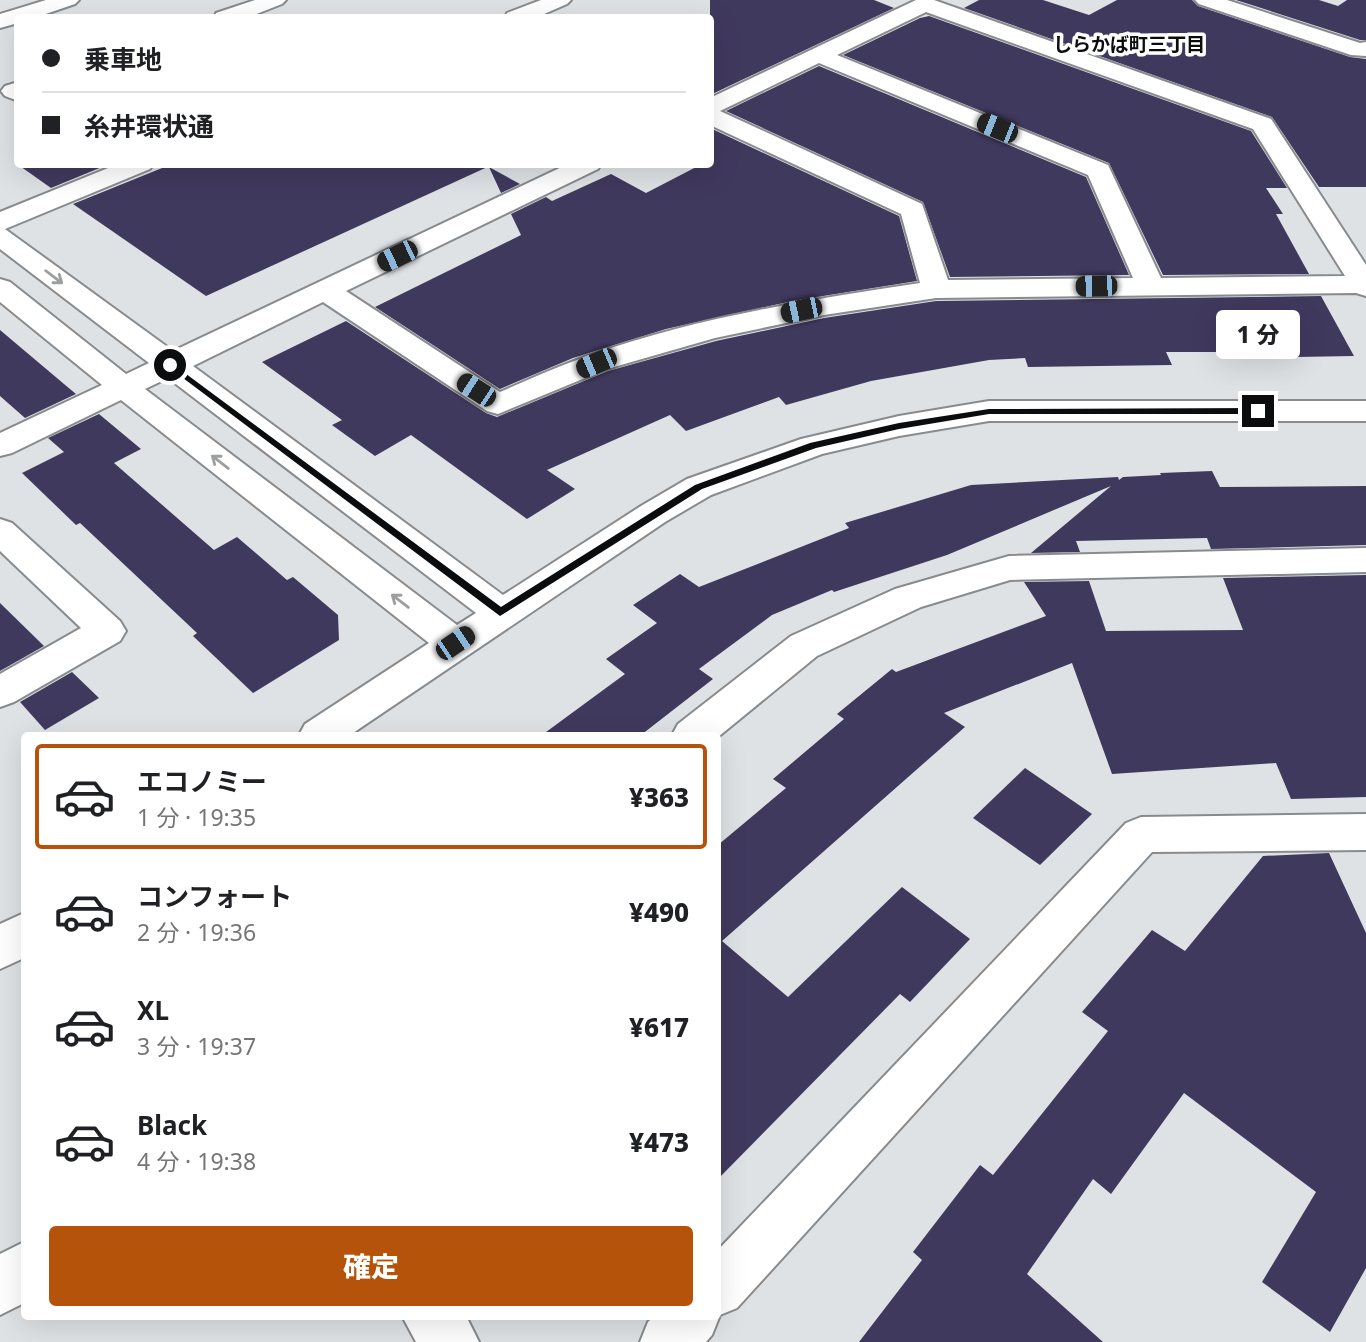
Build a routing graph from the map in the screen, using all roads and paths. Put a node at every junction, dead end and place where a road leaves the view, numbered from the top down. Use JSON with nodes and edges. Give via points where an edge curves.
{"nodes":[{"id":1,"x":68,"y":0,"type":"edge"},
{"id":2,"x":275,"y":0,"type":"edge"},
{"id":3,"x":559,"y":0,"type":"edge"},
{"id":4,"x":1207,"y":0,"type":"edge"},
{"id":5,"x":25,"y":14,"type":"edge"},
{"id":6,"x":235,"y":14,"type":"edge"},
{"id":7,"x":525,"y":14,"type":"edge"},
{"id":8,"x":1366,"y":49,"type":"edge"},
{"id":9,"x":818,"y":55,"type":"junction"},
{"id":10,"x":714,"y":105,"type":"edge"},
{"id":11,"x":714,"y":118,"type":"edge"},
{"id":12,"x":129,"y":168,"type":"edge"},
{"id":13,"x":581,"y":168,"type":"edge"},
{"id":14,"x":0,"y":222,"type":"edge"},
{"id":15,"x":0,"y":236,"type":"edge"},
{"id":16,"x":1150,"y":285,"type":"junction"},
{"id":17,"x":1365,"y":285,"type":"edge"},
{"id":18,"x":0,"y":288,"type":"edge"},
{"id":19,"x":936,"y":289,"type":"junction"},
{"id":20,"x":324,"y":290,"type":"junction"},
{"id":21,"x":170,"y":365,"type":"junction"},
{"id":22,"x":123,"y":387,"type":"junction"},
{"id":23,"x":1366,"y":411,"type":"edge"},
{"id":24,"x":0,"y":446,"type":"edge"},
{"id":25,"x":0,"y":531,"type":"edge"},
{"id":26,"x":1366,"y":560,"type":"edge"},
{"id":27,"x":500,"y":612,"type":"junction"},
{"id":28,"x":455,"y":643,"type":"junction"},
{"id":29,"x":0,"y":692,"type":"edge"},
{"id":30,"x":322,"y":732,"type":"edge"},
{"id":31,"x":696,"y":732,"type":"edge"},
{"id":32,"x":1366,"y":832,"type":"edge"},
{"id":33,"x":21,"y":935,"type":"edge"},
{"id":34,"x":0,"y":949,"type":"edge"},
{"id":35,"x":21,"y":1271,"type":"edge"},
{"id":36,"x":721,"y":1286,"type":"edge"},
{"id":37,"x":0,"y":1288,"type":"edge"},
{"id":38,"x":433,"y":1320,"type":"edge"},
{"id":39,"x":689,"y":1320,"type":"edge"},
{"id":40,"x":451,"y":1342,"type":"edge"},
{"id":41,"x":668,"y":1342,"type":"edge"}],
"edges":[{"from":1,"to":5,"type":"street"},
{"from":2,"to":6,"type":"street"},
{"from":3,"to":7,"type":"street"},
{"from":4,"to":8,"type":"street"},
{"from":9,"to":10,"type":"street"},
{"from":9,"to":16,"type":"street","via":[[1099,170]]},
{"from":9,"to":17,"type":"street","via":[[925,4],[1262,124]]},
{"from":11,"to":19,"type":"street","via":[[913,210]]},
{"from":12,"to":14,"type":"street"},
{"from":13,"to":20,"type":"street"},
{"from":15,"to":21,"type":"street","one_way":true},
{"from":16,"to":17,"type":"street"},
{"from":16,"to":19,"type":"street"},
{"from":18,"to":22,"type":"street"},
{"from":19,"to":20,"type":"street","via":[[709,330],[596,363],[498,404]]},
{"from":20,"to":21,"type":"street"},
{"from":21,"to":22,"type":"street"},
{"from":21,"to":27,"type":"street"},
{"from":22,"to":24,"type":"street"},
{"from":28,"to":22,"type":"street","one_way":true},
{"from":23,"to":27,"type":"street","via":[[989,411],[899,426],[813,446],[699,487]]},
{"from":25,"to":29,"type":"street","via":[[107,631]]},
{"from":26,"to":31,"type":"street","via":[[1009,568],[908,598],[804,646]]},
{"from":27,"to":28,"type":"street"},
{"from":28,"to":30,"type":"street"},
{"from":32,"to":36,"type":"street","via":[[1141,835]]},
{"from":33,"to":34,"type":"street"},
{"from":35,"to":37,"type":"street"},
{"from":38,"to":40,"type":"street"},
{"from":39,"to":41,"type":"street"}]}
